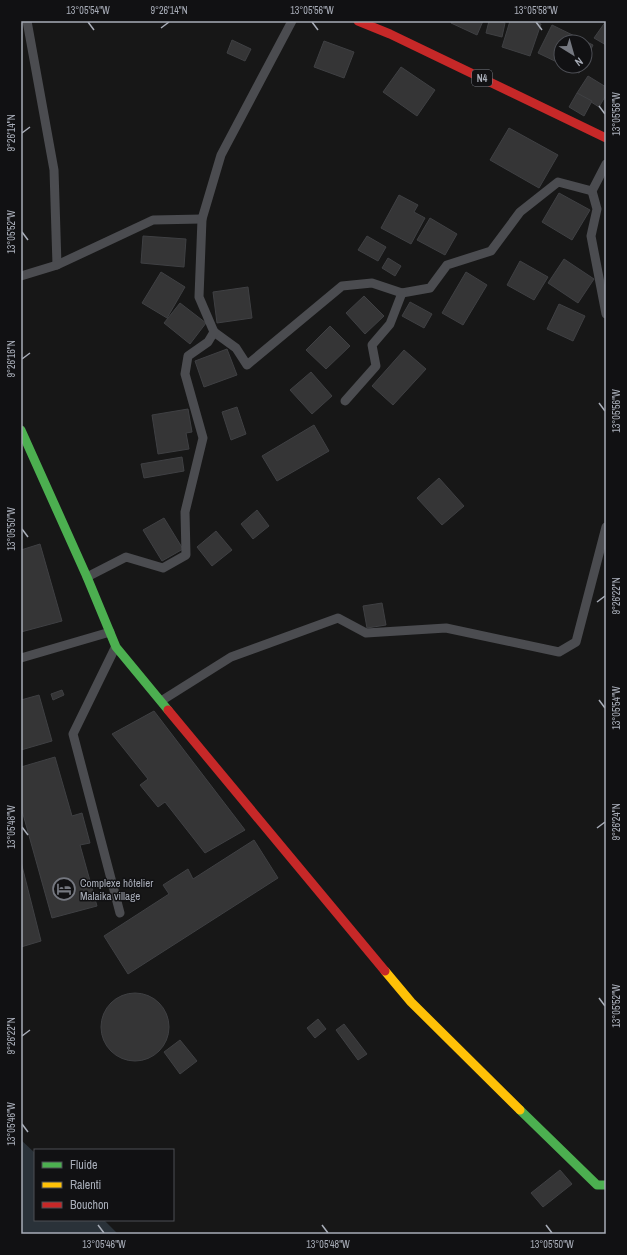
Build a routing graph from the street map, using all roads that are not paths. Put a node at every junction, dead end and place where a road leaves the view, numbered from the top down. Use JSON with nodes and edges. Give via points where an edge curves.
{"nodes":[{"id":1,"x":27,"y":21,"type":"edge"},
{"id":2,"x":292,"y":21,"type":"edge"},
{"id":3,"x":358,"y":21,"type":"edge"},
{"id":4,"x":606,"y":138,"type":"edge"},
{"id":5,"x":606,"y":164,"type":"edge"},
{"id":6,"x":592,"y":190,"type":"junction"},
{"id":7,"x":202,"y":219,"type":"junction"},
{"id":8,"x":57,"y":265,"type":"junction"},
{"id":9,"x":21,"y":276,"type":"edge"},
{"id":10,"x":402,"y":293,"type":"junction"},
{"id":11,"x":606,"y":314,"type":"edge"},
{"id":12,"x":214,"y":332,"type":"junction"},
{"id":13,"x":345,"y":401,"type":"dead end"},
{"id":14,"x":21,"y":430,"type":"edge"},
{"id":15,"x":606,"y":527,"type":"edge"},
{"id":16,"x":87,"y":577,"type":"junction"},
{"id":17,"x":110,"y":632,"type":"junction"},
{"id":18,"x":116,"y":647,"type":"junction"},
{"id":19,"x":21,"y":658,"type":"edge"},
{"id":20,"x":161,"y":701,"type":"junction"},
{"id":21,"x":120,"y":913,"type":"dead end"},
{"id":22,"x":606,"y":1184,"type":"edge"}],
"edges":[{"from":1,"to":8,"type":"lane","via":[[54,170]]},
{"from":2,"to":7,"type":"lane","via":[[222,155]]},
{"from":3,"to":4,"type":"main road","number":"N4"},
{"from":5,"to":6,"type":"lane"},
{"from":6,"to":10,"type":"lane","via":[[558,182],[520,212],[490,251],[447,265],[430,288]]},
{"from":6,"to":11,"type":"lane","via":[[596,209],[592,236]]},
{"from":7,"to":8,"type":"lane","via":[[153,220]]},
{"from":7,"to":12,"type":"lane","via":[[199,297]]},
{"from":8,"to":9,"type":"lane"},
{"from":10,"to":12,"type":"lane","via":[[372,283],[342,286],[247,365],[236,348]]},
{"from":10,"to":13,"type":"lane","via":[[390,324],[372,345],[376,366]]},
{"from":12,"to":16,"type":"lane","via":[[208,342],[188,356],[185,374],[203,438],[185,512],[186,555],[163,568],[126,557]]},
{"from":14,"to":16,"type":"main road"},
{"from":15,"to":20,"type":"lane","via":[[576,642],[559,652],[446,628],[366,633],[338,618],[232,657]]},
{"from":16,"to":17,"type":"main road"},
{"from":17,"to":18,"type":"main road"},
{"from":17,"to":19,"type":"lane"},
{"from":18,"to":20,"type":"main road"},
{"from":18,"to":21,"type":"lane","via":[[73,734]]},
{"from":20,"to":22,"type":"main road","via":[[411,1002],[597,1185]]}]}
